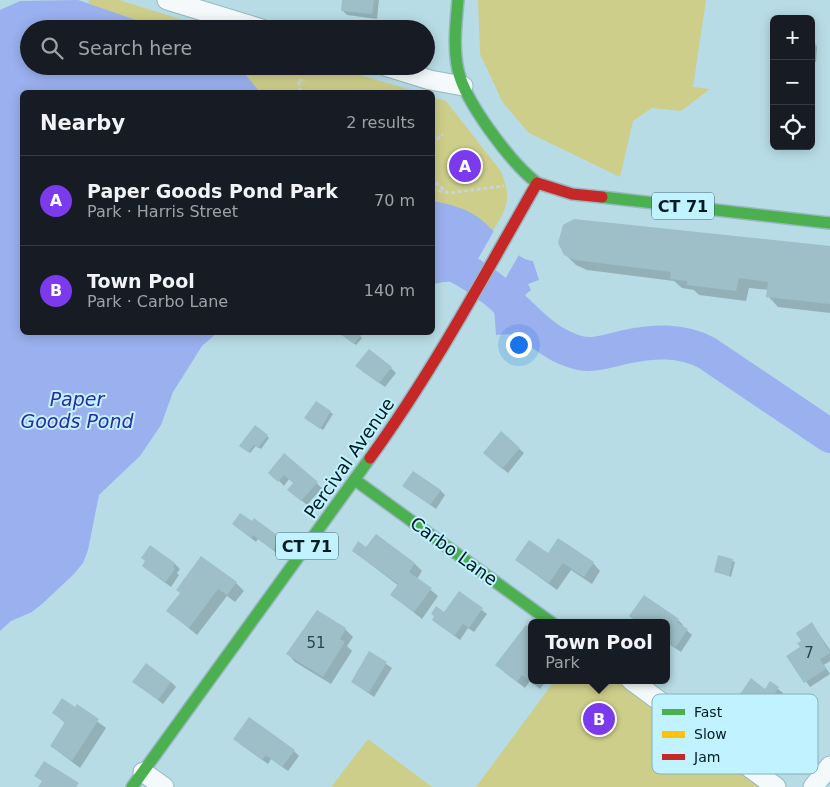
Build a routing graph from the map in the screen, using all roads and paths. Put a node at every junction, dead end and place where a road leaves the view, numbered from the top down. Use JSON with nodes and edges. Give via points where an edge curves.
{"nodes":[{"id":1,"x":167,"y":0,"type":"edge"},
{"id":2,"x":458,"y":0,"type":"edge"},
{"id":3,"x":233,"y":20,"type":"edge"},
{"id":4,"x":414,"y":75,"type":"edge"},
{"id":5,"x":306,"y":81,"type":"dead end"},
{"id":6,"x":463,"y":86,"type":"junction"},
{"id":7,"x":300,"y":90,"type":"edge"},
{"id":8,"x":443,"y":134,"type":"dead end"},
{"id":9,"x":435,"y":136,"type":"edge"},
{"id":10,"x":438,"y":139,"type":"junction"},
{"id":11,"x":435,"y":142,"type":"edge"},
{"id":12,"x":435,"y":181,"type":"edge"},
{"id":13,"x":537,"y":183,"type":"junction"},
{"id":14,"x":504,"y":186,"type":"dead end"},
{"id":15,"x":435,"y":190,"type":"edge"},
{"id":16,"x":448,"y":193,"type":"junction"},
{"id":17,"x":830,"y":223,"type":"edge"},
{"id":18,"x":355,"y":480,"type":"junction"},
{"id":19,"x":546,"y":619,"type":"edge"},
{"id":20,"x":636,"y":684,"type":"edge"},
{"id":21,"x":652,"y":695,"type":"edge"},
{"id":22,"x":830,"y":766,"type":"edge"},
{"id":23,"x":758,"y":774,"type":"edge"},
{"id":24,"x":138,"y":779,"type":"edge"},
{"id":25,"x":164,"y":787,"type":"edge"},
{"id":26,"x":776,"y":787,"type":"edge"},
{"id":27,"x":813,"y":787,"type":"edge"}],
"edges":[{"from":1,"to":3,"type":"street"},
{"from":2,"to":6,"type":"main road","via":[[456,60]]},
{"from":4,"to":6,"type":"street"},
{"from":5,"to":7,"type":"path","via":[[298,80]]},
{"from":6,"to":13,"type":"main road","via":[[518,167]]},
{"from":8,"to":10,"type":"path"},
{"from":9,"to":10,"type":"path"},
{"from":10,"to":11,"type":"path"},
{"from":12,"to":16,"type":"path"},
{"from":13,"to":17,"type":"main road","number":"CT 71","via":[[572,194]]},
{"from":13,"to":18,"type":"main road","name":"Percival Avenue","number":"CT 71","via":[[412,398]]},
{"from":14,"to":16,"type":"path"},
{"from":15,"to":16,"type":"path"},
{"from":18,"to":19,"type":"main road","name":"Carbo Lane"},
{"from":18,"to":24,"type":"main road","name":"Percival Avenue","number":"CT 71"},
{"from":20,"to":21,"type":"street"},
{"from":22,"to":27,"type":"street"},
{"from":23,"to":26,"type":"street"},
{"from":24,"to":25,"type":"street"}]}
